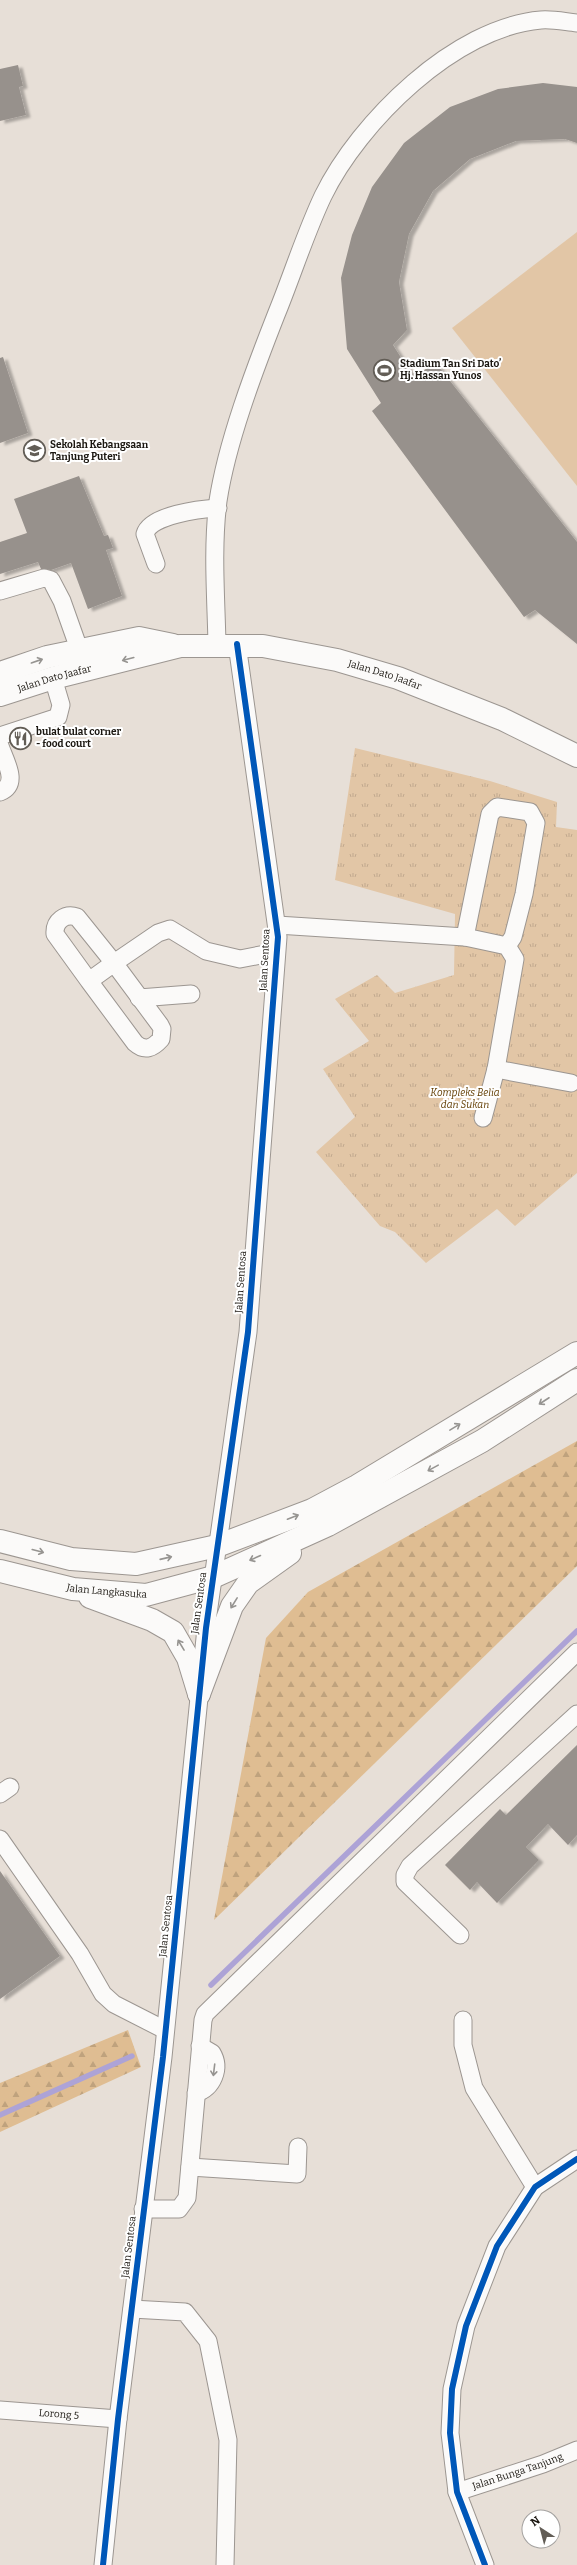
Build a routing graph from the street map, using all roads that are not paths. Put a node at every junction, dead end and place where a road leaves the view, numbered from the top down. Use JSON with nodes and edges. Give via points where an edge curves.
{"nodes":[{"id":1,"x":577,"y":23,"type":"edge"},
{"id":2,"x":218,"y":508,"type":"junction"},
{"id":3,"x":156,"y":564,"type":"dead end"},
{"id":4,"x":0,"y":591,"type":"edge"},
{"id":5,"x":227,"y":644,"type":"junction"},
{"id":6,"x":180,"y":646,"type":"junction"},
{"id":7,"x":79,"y":649,"type":"junction"},
{"id":8,"x":0,"y":673,"type":"edge"},
{"id":9,"x":53,"y":678,"type":"junction"},
{"id":10,"x":0,"y":695,"type":"edge"},
{"id":11,"x":0,"y":736,"type":"edge"},
{"id":12,"x":0,"y":746,"type":"edge"},
{"id":13,"x":577,"y":756,"type":"edge"},
{"id":14,"x":0,"y":792,"type":"edge"},
{"id":15,"x":277,"y":925,"type":"junction"},
{"id":16,"x":465,"y":937,"type":"junction"},
{"id":17,"x":507,"y":946,"type":"junction"},
{"id":18,"x":276,"y":952,"type":"junction"},
{"id":19,"x":114,"y":963,"type":"junction"},
{"id":20,"x":89,"y":981,"type":"junction"},
{"id":21,"x":191,"y":994,"type":"dead end"},
{"id":22,"x":139,"y":998,"type":"junction"},
{"id":23,"x":496,"y":1069,"type":"junction"},
{"id":24,"x":571,"y":1083,"type":"dead end"},
{"id":25,"x":483,"y":1118,"type":"dead end"},
{"id":26,"x":577,"y":1353,"type":"edge"},
{"id":27,"x":577,"y":1380,"type":"edge"},
{"id":28,"x":328,"y":1525,"type":"junction"},
{"id":29,"x":0,"y":1541,"type":"edge"},
{"id":30,"x":217,"y":1546,"type":"junction"},
{"id":31,"x":0,"y":1571,"type":"edge"},
{"id":32,"x":213,"y":1577,"type":"junction"},
{"id":33,"x":73,"y":1589,"type":"junction"},
{"id":34,"x":577,"y":1652,"type":"edge"},
{"id":35,"x":200,"y":1694,"type":"junction"},
{"id":36,"x":577,"y":1714,"type":"edge"},
{"id":37,"x":0,"y":1839,"type":"edge"},
{"id":38,"x":460,"y":1935,"type":"dead end"},
{"id":39,"x":463,"y":2020,"type":"dead end"},
{"id":40,"x":165,"y":2030,"type":"junction"},
{"id":41,"x":298,"y":2147,"type":"dead end"},
{"id":42,"x":577,"y":2159,"type":"edge"},
{"id":43,"x":190,"y":2167,"type":"junction"},
{"id":44,"x":534,"y":2187,"type":"junction"},
{"id":45,"x":143,"y":2209,"type":"junction"},
{"id":46,"x":132,"y":2309,"type":"junction"},
{"id":47,"x":0,"y":2410,"type":"edge"},
{"id":48,"x":118,"y":2419,"type":"junction"},
{"id":49,"x":577,"y":2450,"type":"edge"},
{"id":50,"x":457,"y":2492,"type":"junction"},
{"id":51,"x":103,"y":2565,"type":"edge"},
{"id":52,"x":225,"y":2565,"type":"edge"},
{"id":53,"x":485,"y":2565,"type":"edge"}],
"edges":[{"from":1,"to":2,"type":"street","name":"Jalan Sentosa","via":[[541,20],[496,31],[456,52],[419,77],[383,110],[353,146],[323,196],[268,336],[229,450]]},
{"from":2,"to":3,"type":"street","via":[[189,510],[151,525],[145,534]]},
{"from":2,"to":5,"type":"street","name":"Jalan Sentosa","via":[[214,550]]},
{"from":4,"to":7,"type":"street","via":[[44,578],[51,580],[62,601]]},
{"from":5,"to":6,"type":"main road","name":"Jalan Dato Jaafar"},
{"from":5,"to":13,"type":"main road","name":"Jalan Dato Jaafar","via":[[292,650],[398,678],[502,719]]},
{"from":5,"to":15,"type":"street","name":"Jalan Sentosa"},
{"from":6,"to":7,"type":"main road","name":"Jalan Dato Jaafar","via":[[139,638]]},
{"from":6,"to":9,"type":"main road","name":"Jalan Dato Jaafar","one_way":true},
{"from":8,"to":7,"type":"main road","name":"Jalan Dato Jaafar","one_way":true},
{"from":9,"to":10,"type":"main road","name":"Jalan Dato Jaafar"},
{"from":9,"to":11,"type":"street","via":[[61,705],[58,717]]},
{"from":12,"to":14,"type":"street","via":[[11,784],[8,789]]},
{"from":15,"to":16,"type":"street"},
{"from":15,"to":18,"type":"street","name":"Jalan Sentosa"},
{"from":16,"to":17,"type":"street"},
{"from":16,"to":17,"type":"street","via":[[490,814],[497,807],[530,812],[536,824],[524,894],[513,937]]},
{"from":17,"to":23,"type":"street","via":[[515,959]]},
{"from":18,"to":19,"type":"street","via":[[240,959],[206,952],[170,929],[158,933]]},
{"from":18,"to":30,"type":"street","name":"Jalan Sentosa","via":[[248,1332]]},
{"from":19,"to":20,"type":"street"},
{"from":19,"to":20,"type":"street","via":[[81,920],[72,916],[62,918],[56,923],[55,934]]},
{"from":19,"to":22,"type":"street"},
{"from":20,"to":22,"type":"street","via":[[135,1043],[149,1048],[161,1039],[162,1029]]},
{"from":21,"to":22,"type":"street"},
{"from":23,"to":24,"type":"street"},
{"from":23,"to":25,"type":"street"},
{"from":30,"to":26,"type":"main road","one_way":true,"via":[[312,1510],[357,1486]]},
{"from":27,"to":28,"type":"main road","one_way":true,"via":[[482,1441]]},
{"from":28,"to":32,"type":"main road","name":"Jalan Langkasuka","one_way":true},
{"from":28,"to":35,"type":"main road","one_way":true,"via":[[248,1583],[232,1606]]},
{"from":29,"to":30,"type":"main road","one_way":true,"via":[[71,1559],[136,1564]]},
{"from":30,"to":32,"type":"street","name":"Jalan Sentosa"},
{"from":31,"to":33,"type":"main road","name":"Jalan Langkasuka"},
{"from":32,"to":33,"type":"main road","name":"Jalan Langkasuka","via":[[146,1595]]},
{"from":32,"to":35,"type":"street","name":"Jalan Sentosa"},
{"from":35,"to":33,"type":"main road","one_way":true,"via":[[188,1658],[173,1632],[152,1620],[127,1613]]},
{"from":34,"to":43,"type":"street","via":[[209,2010],[203,2020]]},
{"from":35,"to":40,"type":"street","name":"Jalan Sentosa"},
{"from":36,"to":38,"type":"street","via":[[410,1866],[405,1875],[405,1882]]},
{"from":37,"to":40,"type":"street","via":[[80,1954],[103,1994],[114,2004]]},
{"from":39,"to":44,"type":"street","via":[[463,2045],[474,2088]]},
{"from":40,"to":45,"type":"street","name":"Jalan Sentosa"},
{"from":41,"to":43,"type":"street","via":[[297,2174]]},
{"from":42,"to":44,"type":"street"},
{"from":43,"to":45,"type":"street","via":[[187,2198],[178,2209]]},
{"from":44,"to":50,"type":"street","via":[[497,2246],[466,2326],[452,2389],[450,2433]]},
{"from":45,"to":46,"type":"street","name":"Jalan Sentosa"},
{"from":46,"to":48,"type":"street","name":"Jalan Sentosa"},
{"from":46,"to":52,"type":"street","via":[[185,2312],[208,2341],[228,2440]]},
{"from":47,"to":48,"type":"street","name":"Lorong 5"},
{"from":48,"to":51,"type":"street","name":"Jalan Sentosa"},
{"from":49,"to":50,"type":"street","name":"Jalan Bunga Tanjung"},
{"from":50,"to":53,"type":"street"}]}
